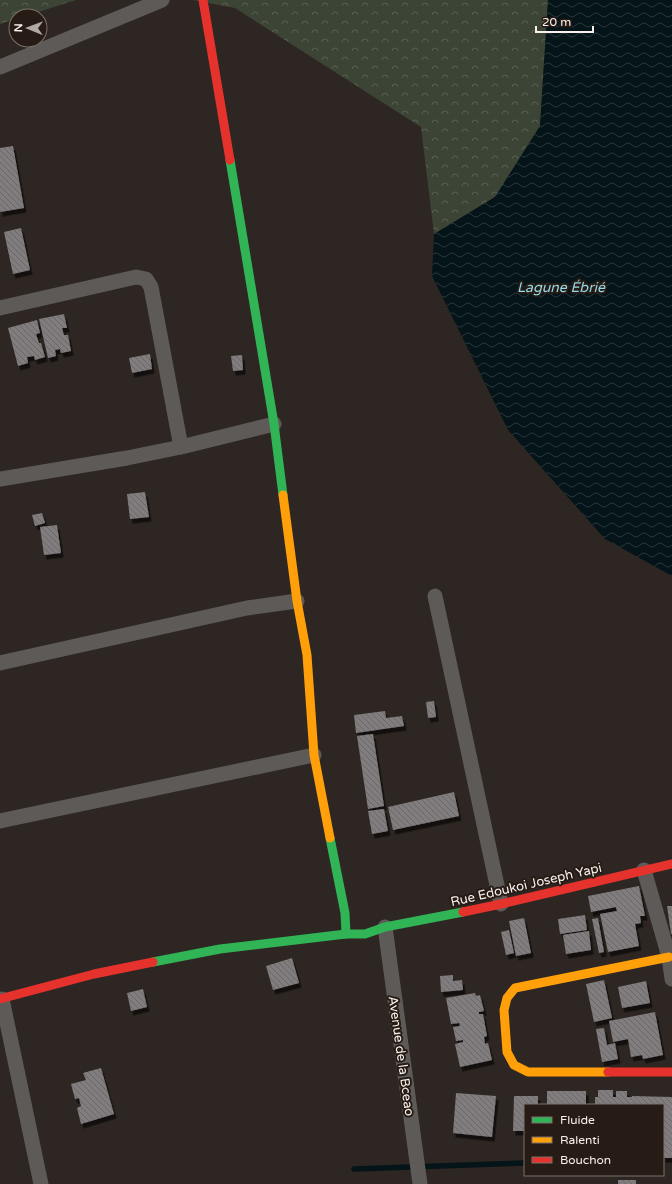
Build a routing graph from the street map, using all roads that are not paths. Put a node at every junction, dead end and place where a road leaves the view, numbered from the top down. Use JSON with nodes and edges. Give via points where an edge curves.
{"nodes":[{"id":1,"x":162,"y":0,"type":"edge"},
{"id":2,"x":203,"y":0,"type":"edge"},
{"id":3,"x":0,"y":67,"type":"edge"},
{"id":4,"x":0,"y":308,"type":"edge"},
{"id":5,"x":274,"y":424,"type":"junction"},
{"id":6,"x":181,"y":447,"type":"junction"},
{"id":7,"x":0,"y":478,"type":"edge"},
{"id":8,"x":435,"y":596,"type":"dead end"},
{"id":9,"x":297,"y":601,"type":"junction"},
{"id":10,"x":0,"y":663,"type":"edge"},
{"id":11,"x":314,"y":755,"type":"junction"},
{"id":12,"x":0,"y":822,"type":"edge"},
{"id":13,"x":672,"y":864,"type":"edge"},
{"id":14,"x":644,"y":870,"type":"junction"},
{"id":15,"x":501,"y":904,"type":"junction"},
{"id":16,"x":385,"y":928,"type":"junction"},
{"id":17,"x":346,"y":934,"type":"junction"},
{"id":18,"x":669,"y":957,"type":"junction"},
{"id":19,"x":672,"y":979,"type":"edge"},
{"id":20,"x":1,"y":999,"type":"edge"},
{"id":21,"x":672,"y":1072,"type":"edge"},
{"id":22,"x":40,"y":1184,"type":"edge"},
{"id":23,"x":420,"y":1184,"type":"edge"}],
"edges":[{"from":1,"to":3,"type":"street"},
{"from":2,"to":5,"type":"street"},
{"from":4,"to":6,"type":"street","via":[[136,277],[146,279],[151,287]]},
{"from":5,"to":6,"type":"street"},
{"from":5,"to":9,"type":"street"},
{"from":6,"to":7,"type":"street"},
{"from":8,"to":15,"type":"street"},
{"from":9,"to":10,"type":"street","via":[[247,608]]},
{"from":9,"to":11,"type":"street","via":[[307,655]]},
{"from":11,"to":12,"type":"street"},
{"from":11,"to":17,"type":"street","via":[[345,913]]},
{"from":13,"to":14,"type":"street","name":"Rue Edoukoi Joseph Yapi"},
{"from":14,"to":15,"type":"street","name":"Rue Edoukoi Joseph Yapi"},
{"from":14,"to":18,"type":"street"},
{"from":15,"to":16,"type":"street","name":"Rue Edoukoi Joseph Yapi"},
{"from":16,"to":17,"type":"street","name":"Rue Edoukoi Joseph Yapi","via":[[365,934]]},
{"from":16,"to":23,"type":"street","name":"Avenue de la Bceao"},
{"from":17,"to":20,"type":"street","name":"Rue Edoukoi Joseph Yapi","via":[[220,949],[94,974]]},
{"from":18,"to":19,"type":"street"},
{"from":18,"to":21,"type":"street","via":[[515,988],[507,998],[504,1010],[507,1052],[514,1065],[528,1072]]},
{"from":20,"to":22,"type":"street"}]}
